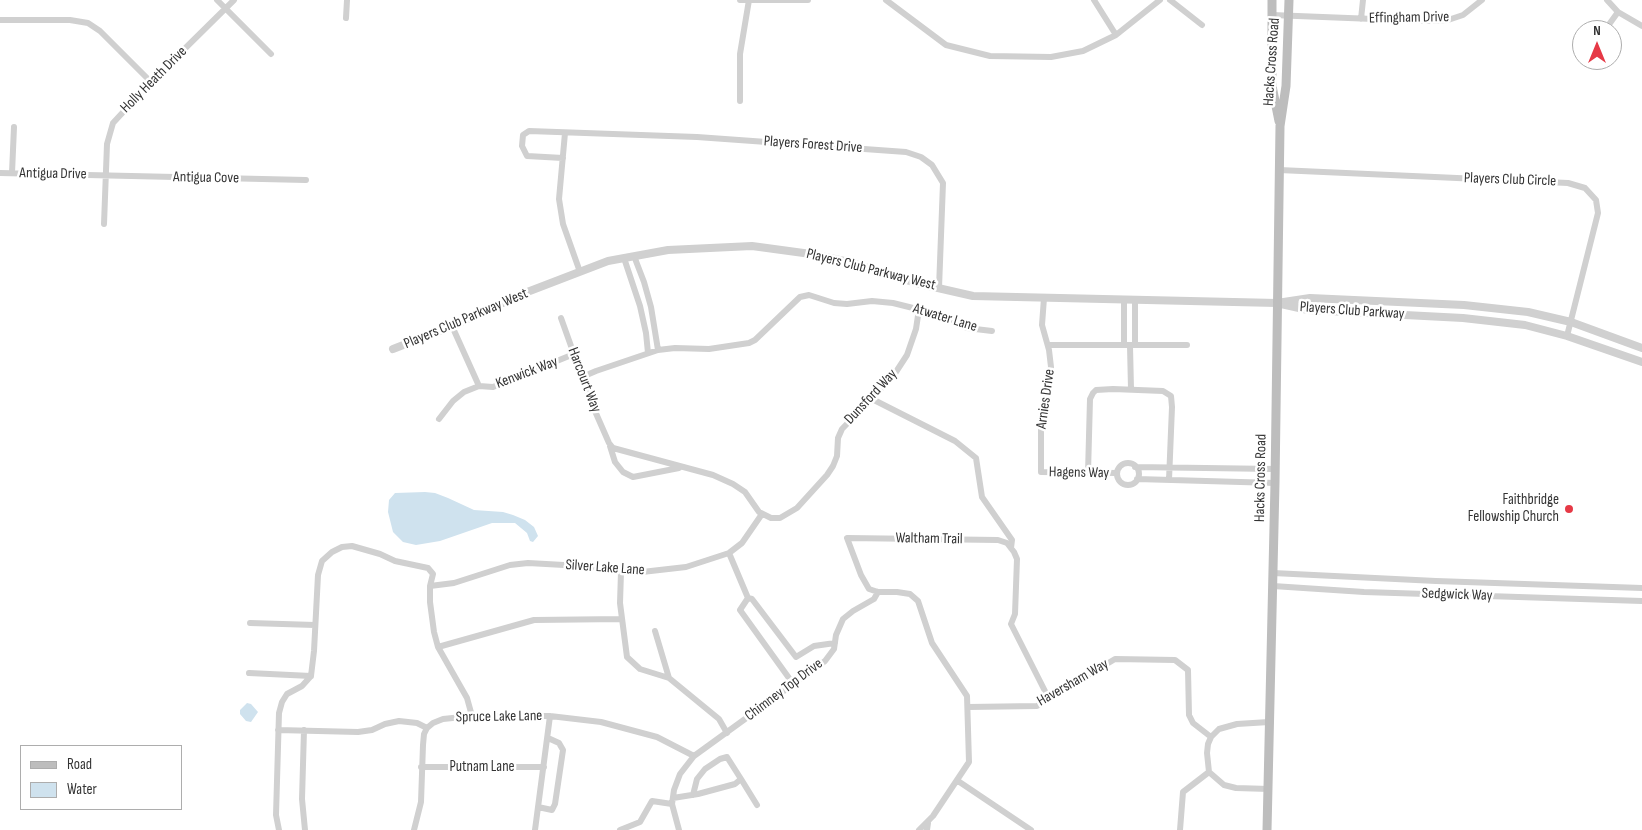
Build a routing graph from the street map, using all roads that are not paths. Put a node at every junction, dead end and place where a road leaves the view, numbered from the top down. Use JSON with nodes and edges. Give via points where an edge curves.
{"nodes":[{"id":1,"x":218,"y":0,"type":"edge"},
{"id":2,"x":234,"y":0,"type":"edge"},
{"id":3,"x":347,"y":0,"type":"edge"},
{"id":4,"x":740,"y":0,"type":"edge"},
{"id":5,"x":749,"y":0,"type":"edge"},
{"id":6,"x":808,"y":0,"type":"edge"},
{"id":7,"x":886,"y":0,"type":"edge"},
{"id":8,"x":1094,"y":0,"type":"edge"},
{"id":9,"x":1160,"y":0,"type":"edge"},
{"id":10,"x":1170,"y":0,"type":"edge"},
{"id":11,"x":1272,"y":0,"type":"edge"},
{"id":12,"x":1289,"y":0,"type":"edge"},
{"id":13,"x":1363,"y":0,"type":"edge"},
{"id":14,"x":1482,"y":0,"type":"edge"},
{"id":15,"x":1607,"y":0,"type":"edge"},
{"id":16,"x":226,"y":8,"type":"junction"},
{"id":17,"x":1618,"y":12,"type":"junction"},
{"id":18,"x":1272,"y":15,"type":"junction"},
{"id":19,"x":1289,"y":16,"type":"junction"},
{"id":20,"x":346,"y":18,"type":"dead end"},
{"id":21,"x":1361,"y":18,"type":"junction"},
{"id":22,"x":0,"y":20,"type":"edge"},
{"id":23,"x":1612,"y":20,"type":"edge"},
{"id":24,"x":1202,"y":25,"type":"dead end"},
{"id":25,"x":1642,"y":26,"type":"edge"},
{"id":26,"x":1116,"y":35,"type":"junction"},
{"id":27,"x":271,"y":54,"type":"dead end"},
{"id":28,"x":151,"y":82,"type":"junction"},
{"id":29,"x":740,"y":101,"type":"dead end"},
{"id":30,"x":1280,"y":126,"type":"junction"},
{"id":31,"x":14,"y":127,"type":"dead end"},
{"id":32,"x":566,"y":133,"type":"junction"},
{"id":33,"x":563,"y":158,"type":"junction"},
{"id":34,"x":1279,"y":170,"type":"junction"},
{"id":35,"x":0,"y":173,"type":"edge"},
{"id":36,"x":12,"y":173,"type":"junction"},
{"id":37,"x":105,"y":175,"type":"junction"},
{"id":38,"x":306,"y":180,"type":"dead end"},
{"id":39,"x":104,"y":224,"type":"dead end"},
{"id":40,"x":634,"y":256,"type":"junction"},
{"id":41,"x":624,"y":258,"type":"junction"},
{"id":42,"x":580,"y":272,"type":"junction"},
{"id":43,"x":939,"y":288,"type":"junction"},
{"id":44,"x":648,"y":297,"type":"junction"},
{"id":45,"x":1044,"y":298,"type":"junction"},
{"id":46,"x":638,"y":300,"type":"junction"},
{"id":47,"x":1124,"y":300,"type":"junction"},
{"id":48,"x":1135,"y":300,"type":"junction"},
{"id":49,"x":1277,"y":303,"type":"junction"},
{"id":50,"x":919,"y":309,"type":"junction"},
{"id":51,"x":653,"y":317,"type":"junction"},
{"id":52,"x":561,"y":318,"type":"dead end"},
{"id":53,"x":643,"y":320,"type":"junction"},
{"id":54,"x":1571,"y":322,"type":"junction"},
{"id":55,"x":452,"y":326,"type":"junction"},
{"id":56,"x":1124,"y":329,"type":"junction"},
{"id":57,"x":1134,"y":329,"type":"junction"},
{"id":58,"x":992,"y":330,"type":"dead end"},
{"id":59,"x":1568,"y":336,"type":"junction"},
{"id":60,"x":1048,"y":344,"type":"junction"},
{"id":61,"x":1187,"y":345,"type":"dead end"},
{"id":62,"x":1130,"y":346,"type":"junction"},
{"id":63,"x":1642,"y":348,"type":"edge"},
{"id":64,"x":393,"y":349,"type":"dead end"},
{"id":65,"x":658,"y":350,"type":"junction"},
{"id":66,"x":648,"y":353,"type":"junction"},
{"id":67,"x":574,"y":354,"type":"junction"},
{"id":68,"x":1642,"y":362,"type":"edge"},
{"id":69,"x":582,"y":377,"type":"junction"},
{"id":70,"x":479,"y":386,"type":"junction"},
{"id":71,"x":1131,"y":390,"type":"junction"},
{"id":72,"x":872,"y":399,"type":"junction"},
{"id":73,"x":439,"y":419,"type":"dead end"},
{"id":74,"x":608,"y":442,"type":"junction"},
{"id":75,"x":1135,"y":467,"type":"junction"},
{"id":76,"x":1170,"y":467,"type":"junction"},
{"id":77,"x":681,"y":468,"type":"junction"},
{"id":78,"x":1198,"y":468,"type":"junction"},
{"id":79,"x":1242,"y":468,"type":"junction"},
{"id":80,"x":1275,"y":469,"type":"junction"},
{"id":81,"x":1041,"y":472,"type":"joint"},
{"id":82,"x":1088,"y":473,"type":"junction"},
{"id":83,"x":1117,"y":473,"type":"junction"},
{"id":84,"x":1137,"y":479,"type":"junction"},
{"id":85,"x":1169,"y":480,"type":"junction"},
{"id":86,"x":1198,"y":481,"type":"junction"},
{"id":87,"x":1242,"y":482,"type":"junction"},
{"id":88,"x":1275,"y":483,"type":"junction"},
{"id":89,"x":762,"y":514,"type":"junction"},
{"id":90,"x":1010,"y":546,"type":"junction"},
{"id":91,"x":729,"y":553,"type":"junction"},
{"id":92,"x":621,"y":572,"type":"junction"},
{"id":93,"x":1273,"y":573,"type":"junction"},
{"id":94,"x":430,"y":586,"type":"junction"},
{"id":95,"x":1273,"y":586,"type":"junction"},
{"id":96,"x":1642,"y":588,"type":"edge"},
{"id":97,"x":878,"y":592,"type":"junction"},
{"id":98,"x":748,"y":598,"type":"junction"},
{"id":99,"x":1642,"y":601,"type":"edge"},
{"id":100,"x":622,"y":619,"type":"junction"},
{"id":101,"x":250,"y":624,"type":"dead end"},
{"id":102,"x":315,"y":625,"type":"junction"},
{"id":103,"x":656,"y":631,"type":"dead end"},
{"id":104,"x":835,"y":643,"type":"junction"},
{"id":105,"x":438,"y":647,"type":"junction"},
{"id":106,"x":249,"y":673,"type":"dead end"},
{"id":107,"x":311,"y":676,"type":"junction"},
{"id":108,"x":669,"y":678,"type":"junction"},
{"id":109,"x":794,"y":685,"type":"junction"},
{"id":110,"x":1049,"y":699,"type":"junction"},
{"id":111,"x":968,"y":707,"type":"junction"},
{"id":112,"x":472,"y":716,"type":"junction"},
{"id":113,"x":550,"y":716,"type":"junction"},
{"id":114,"x":1269,"y":722,"type":"junction"},
{"id":115,"x":427,"y":728,"type":"junction"},
{"id":116,"x":278,"y":730,"type":"junction"},
{"id":117,"x":304,"y":730,"type":"junction"},
{"id":118,"x":727,"y":732,"type":"junction"},
{"id":119,"x":1211,"y":737,"type":"junction"},
{"id":120,"x":548,"y":738,"type":"junction"},
{"id":121,"x":694,"y":756,"type":"junction"},
{"id":122,"x":544,"y":767,"type":"junction"},
{"id":123,"x":421,"y":768,"type":"junction"},
{"id":124,"x":1209,"y":772,"type":"junction"},
{"id":125,"x":741,"y":779,"type":"junction"},
{"id":126,"x":958,"y":781,"type":"junction"},
{"id":127,"x":1268,"y":789,"type":"junction"},
{"id":128,"x":693,"y":795,"type":"junction"},
{"id":129,"x":672,"y":801,"type":"junction"},
{"id":130,"x":757,"y":805,"type":"dead end"},
{"id":131,"x":538,"y":808,"type":"junction"},
{"id":132,"x":928,"y":826,"type":"edge"},
{"id":133,"x":279,"y":830,"type":"edge"},
{"id":134,"x":305,"y":830,"type":"edge"},
{"id":135,"x":414,"y":830,"type":"edge"},
{"id":136,"x":535,"y":830,"type":"edge"},
{"id":137,"x":620,"y":830,"type":"edge"},
{"id":138,"x":679,"y":830,"type":"edge"},
{"id":139,"x":919,"y":830,"type":"edge"},
{"id":140,"x":1031,"y":830,"type":"edge"},
{"id":141,"x":1180,"y":830,"type":"edge"},
{"id":142,"x":1267,"y":830,"type":"edge"}],
"edges":[{"from":1,"to":16,"type":"street"},
{"from":2,"to":16,"type":"street","name":"Holly Heath Drive"},
{"from":3,"to":20,"type":"street"},
{"from":4,"to":5,"type":"street"},
{"from":5,"to":6,"type":"street"},
{"from":5,"to":29,"type":"street","via":[[740,54]]},
{"from":7,"to":26,"type":"street","via":[[946,45],[990,56],[1051,57],[1083,51]]},
{"from":8,"to":26,"type":"street"},
{"from":9,"to":26,"type":"street"},
{"from":10,"to":24,"type":"street"},
{"from":11,"to":18,"type":"main road","name":"Hacks Cross Road"},
{"from":12,"to":19,"type":"main road","name":"Hacks Cross Road"},
{"from":13,"to":21,"type":"street","name":"Effingham Drive"},
{"from":14,"to":21,"type":"street","name":"Effingham Drive","via":[[1463,15],[1448,20]]},
{"from":15,"to":17,"type":"street"},
{"from":16,"to":27,"type":"street"},
{"from":16,"to":28,"type":"street","name":"Holly Heath Drive"},
{"from":17,"to":23,"type":"street"},
{"from":17,"to":25,"type":"street"},
{"from":18,"to":19,"type":"street","name":"Effingham Drive"},
{"from":18,"to":30,"type":"main road","name":"Hacks Cross Road","via":[[1272,86]]},
{"from":19,"to":21,"type":"street","name":"Effingham Drive"},
{"from":19,"to":30,"type":"main road","name":"Hacks Cross Road","via":[[1286,86]]},
{"from":22,"to":28,"type":"street","via":[[88,23]]},
{"from":28,"to":37,"type":"street","name":"Holly Heath Drive","via":[[113,123],[107,144]]},
{"from":30,"to":34,"type":"main road","name":"Hacks Cross Road"},
{"from":31,"to":36,"type":"street"},
{"from":32,"to":33,"type":"street"},
{"from":32,"to":33,"type":"street","name":"Players Forest Drive","via":[[529,131],[523,135],[522,146],[527,156]]},
{"from":32,"to":43,"type":"street","name":"Players Forest Drive","via":[[697,136],[906,152],[921,157],[932,165],[943,183]]},
{"from":33,"to":42,"type":"street","via":[[559,199],[563,224]]},
{"from":34,"to":49,"type":"main road","name":"Hacks Cross Road"},
{"from":34,"to":54,"type":"street","name":"Players Club Circle","via":[[1568,183],[1584,188],[1596,200],[1598,213]]},
{"from":35,"to":36,"type":"street","name":"Antigua Drive"},
{"from":36,"to":37,"type":"street","name":"Antigua Drive"},
{"from":37,"to":38,"type":"street","name":"Antigua Cove"},
{"from":37,"to":39,"type":"street","name":"Holly Heath Drive"},
{"from":40,"to":41,"type":"street","name":"Players Club Parkway West"},
{"from":40,"to":43,"type":"street","name":"Players Club Parkway West","via":[[668,250],[752,246],[839,260]]},
{"from":40,"to":44,"type":"street"},
{"from":41,"to":42,"type":"street","name":"Players Club Parkway West"},
{"from":41,"to":46,"type":"street"},
{"from":42,"to":55,"type":"street","name":"Players Club Parkway West"},
{"from":43,"to":45,"type":"street","name":"Players Club Parkway West","via":[[973,296]]},
{"from":44,"to":46,"type":"street"},
{"from":44,"to":51,"type":"street"},
{"from":45,"to":47,"type":"street","name":"Players Club Parkway West"},
{"from":45,"to":60,"type":"street","name":"Arnies Drive","via":[[1042,318]]},
{"from":46,"to":53,"type":"street"},
{"from":47,"to":48,"type":"street","name":"Players Club Parkway West"},
{"from":47,"to":56,"type":"street"},
{"from":48,"to":49,"type":"street","name":"Players Club Parkway West"},
{"from":48,"to":57,"type":"street"},
{"from":49,"to":54,"type":"street","name":"Players Club Parkway","via":[[1310,298],[1464,305],[1528,312]]},
{"from":49,"to":59,"type":"street","name":"Players Club Parkway","via":[[1308,310],[1463,318],[1525,325]]},
{"from":49,"to":80,"type":"main road","name":"Hacks Cross Road"},
{"from":50,"to":58,"type":"street","name":"Atwater Lane","via":[[949,317],[967,328]]},
{"from":50,"to":65,"type":"street","name":"Atwater Lane","via":[[872,301],[834,303],[810,295],[800,297],[749,344]]},
{"from":50,"to":72,"type":"street","name":"Dunsford Way","via":[[907,355]]},
{"from":51,"to":53,"type":"street"},
{"from":51,"to":65,"type":"street"},
{"from":52,"to":67,"type":"street","name":"Harcourt Way"},
{"from":53,"to":66,"type":"street"},
{"from":54,"to":59,"type":"street","name":"Players Club Circle"},
{"from":54,"to":63,"type":"street","name":"Players Club Parkway"},
{"from":55,"to":64,"type":"street","name":"Players Club Parkway West"},
{"from":55,"to":70,"type":"street","name":"Kenwick Way"},
{"from":56,"to":57,"type":"street"},
{"from":56,"to":62,"type":"street"},
{"from":57,"to":62,"type":"street"},
{"from":59,"to":68,"type":"street","name":"Players Club Parkway"},
{"from":60,"to":62,"type":"street"},
{"from":60,"to":81,"type":"street","name":"Arnies Drive","via":[[1051,367],[1042,423]]},
{"from":61,"to":62,"type":"street"},
{"from":62,"to":71,"type":"street"},
{"from":65,"to":66,"type":"street","name":"Atwater Lane"},
{"from":66,"to":69,"type":"street"},
{"from":67,"to":69,"type":"street","name":"Harcourt Way"},
{"from":67,"to":70,"type":"street","name":"Kenwick Way","via":[[493,387]]},
{"from":69,"to":74,"type":"street","name":"Harcourt Way"},
{"from":70,"to":73,"type":"street","name":"Kenwick Way","via":[[453,401]]},
{"from":71,"to":76,"type":"street","via":[[1163,391],[1171,396]]},
{"from":71,"to":82,"type":"street","via":[[1096,390],[1093,393],[1090,399]]},
{"from":72,"to":89,"type":"street","name":"Dunsford Way","via":[[842,429],[833,466],[797,508],[780,518]]},
{"from":72,"to":90,"type":"street","via":[[955,441],[976,458],[982,497],[1012,540]]},
{"from":74,"to":77,"type":"street","name":"Harcourt Way","via":[[613,448]]},
{"from":74,"to":77,"type":"street","name":"Harcourt Way","via":[[615,462],[633,478]]},
{"from":75,"to":76,"type":"street","name":"Hagens Way"},
{"from":75,"to":83,"type":"street","name":"Hagens Way","via":[[1125,464]]},
{"from":75,"to":84,"type":"street"},
{"from":76,"to":78,"type":"street","name":"Hagens Way"},
{"from":76,"to":85,"type":"street"},
{"from":77,"to":89,"type":"street","name":"Harcourt Way","via":[[713,475],[733,484],[745,492]]},
{"from":78,"to":79,"type":"street","name":"Hagens Way"},
{"from":78,"to":86,"type":"street"},
{"from":79,"to":80,"type":"street","name":"Hagens Way"},
{"from":79,"to":87,"type":"street"},
{"from":80,"to":88,"type":"main road","name":"Hacks Cross Road"},
{"from":81,"to":82,"type":"street","name":"Hagens Way"},
{"from":82,"to":83,"type":"street","name":"Hagens Way"},
{"from":83,"to":84,"type":"street","name":"Hagens Way","via":[[1119,480],[1126,485]]},
{"from":84,"to":85,"type":"street","name":"Hagens Way"},
{"from":85,"to":86,"type":"street","name":"Hagens Way"},
{"from":86,"to":87,"type":"street","name":"Hagens Way"},
{"from":87,"to":88,"type":"street","name":"Hagens Way"},
{"from":88,"to":93,"type":"main road","name":"Hacks Cross Road"},
{"from":89,"to":91,"type":"street","name":"Silver Lake Lane","via":[[742,542]]},
{"from":90,"to":97,"type":"street","name":"Waltham Trail","via":[[998,540],[847,538],[869,589]]},
{"from":90,"to":110,"type":"street","via":[[1017,559],[1015,614],[1011,624]]},
{"from":91,"to":92,"type":"street","name":"Silver Lake Lane","via":[[686,567]]},
{"from":91,"to":98,"type":"street"},
{"from":92,"to":94,"type":"street","name":"Silver Lake Lane","via":[[600,567],[528,563],[510,565],[454,583]]},
{"from":92,"to":100,"type":"street"},
{"from":93,"to":95,"type":"main road","name":"Hacks Cross Road"},
{"from":93,"to":96,"type":"street","name":"Sedgwick Way"},
{"from":94,"to":102,"type":"street","via":[[433,574],[428,568],[352,546],[342,548],[322,560]]},
{"from":94,"to":105,"type":"street","via":[[432,625]]},
{"from":95,"to":99,"type":"street","name":"Sedgwick Way"},
{"from":95,"to":114,"type":"main road","name":"Hacks Cross Road"},
{"from":97,"to":104,"type":"street","name":"Chimney Top Drive","via":[[874,599],[843,619]]},
{"from":97,"to":111,"type":"street","via":[[910,594],[918,600],[932,643],[967,696]]},
{"from":98,"to":104,"type":"street","via":[[796,657],[814,646]]},
{"from":98,"to":109,"type":"street","via":[[740,610]]},
{"from":100,"to":105,"type":"street","via":[[534,620]]},
{"from":100,"to":108,"type":"street","via":[[627,657],[640,669]]},
{"from":101,"to":102,"type":"street"},
{"from":102,"to":107,"type":"street"},
{"from":103,"to":108,"type":"street"},
{"from":104,"to":109,"type":"street","name":"Chimney Top Drive","via":[[825,661]]},
{"from":105,"to":112,"type":"street","via":[[467,698]]},
{"from":106,"to":107,"type":"street"},
{"from":107,"to":116,"type":"street","via":[[306,683],[289,692],[282,702]]},
{"from":108,"to":118,"type":"street","via":[[719,719]]},
{"from":109,"to":118,"type":"street","name":"Chimney Top Drive"},
{"from":110,"to":111,"type":"street","name":"Haversham Way","via":[[1037,706]]},
{"from":110,"to":119,"type":"street","name":"Haversham Way","via":[[1115,659],[1175,660],[1188,670],[1189,715],[1193,723]]},
{"from":111,"to":126,"type":"street","via":[[970,762]]},
{"from":112,"to":113,"type":"street","name":"Spruce Lake Lane"},
{"from":112,"to":115,"type":"street","name":"Spruce Lake Lane","via":[[443,719]]},
{"from":113,"to":120,"type":"street"},
{"from":113,"to":121,"type":"street","name":"Spruce Lake Lane","via":[[600,722],[657,737]]},
{"from":114,"to":119,"type":"street","via":[[1225,726]]},
{"from":114,"to":127,"type":"main road","name":"Hacks Cross Road"},
{"from":115,"to":117,"type":"street","via":[[399,721],[365,731]]},
{"from":115,"to":123,"type":"street"},
{"from":116,"to":117,"type":"street"},
{"from":116,"to":133,"type":"street","via":[[276,815]]},
{"from":117,"to":134,"type":"street","via":[[302,799]]},
{"from":118,"to":121,"type":"street","name":"Chimney Top Drive"},
{"from":119,"to":124,"type":"street","via":[[1207,753]]},
{"from":120,"to":122,"type":"street"},
{"from":120,"to":131,"type":"street","via":[[559,743],[563,750],[555,804],[552,810]]},
{"from":121,"to":129,"type":"street","name":"Chimney Top Drive","via":[[680,774]]},
{"from":122,"to":123,"type":"street","name":"Putnam Lane"},
{"from":122,"to":131,"type":"street"},
{"from":123,"to":135,"type":"street","via":[[421,802]]},
{"from":124,"to":127,"type":"street","via":[[1230,786]]},
{"from":124,"to":141,"type":"street","via":[[1184,792]]},
{"from":125,"to":128,"type":"street","via":[[735,784]]},
{"from":125,"to":128,"type":"street","via":[[727,757],[720,759],[705,769]]},
{"from":125,"to":130,"type":"street"},
{"from":126,"to":132,"type":"street"},
{"from":126,"to":140,"type":"street"},
{"from":127,"to":142,"type":"main road","name":"Hacks Cross Road"},
{"from":128,"to":129,"type":"street"},
{"from":129,"to":137,"type":"street","via":[[652,801],[640,822]]},
{"from":129,"to":138,"type":"street"},
{"from":131,"to":136,"type":"street"},
{"from":132,"to":139,"type":"street","via":[[923,825]]}]}
